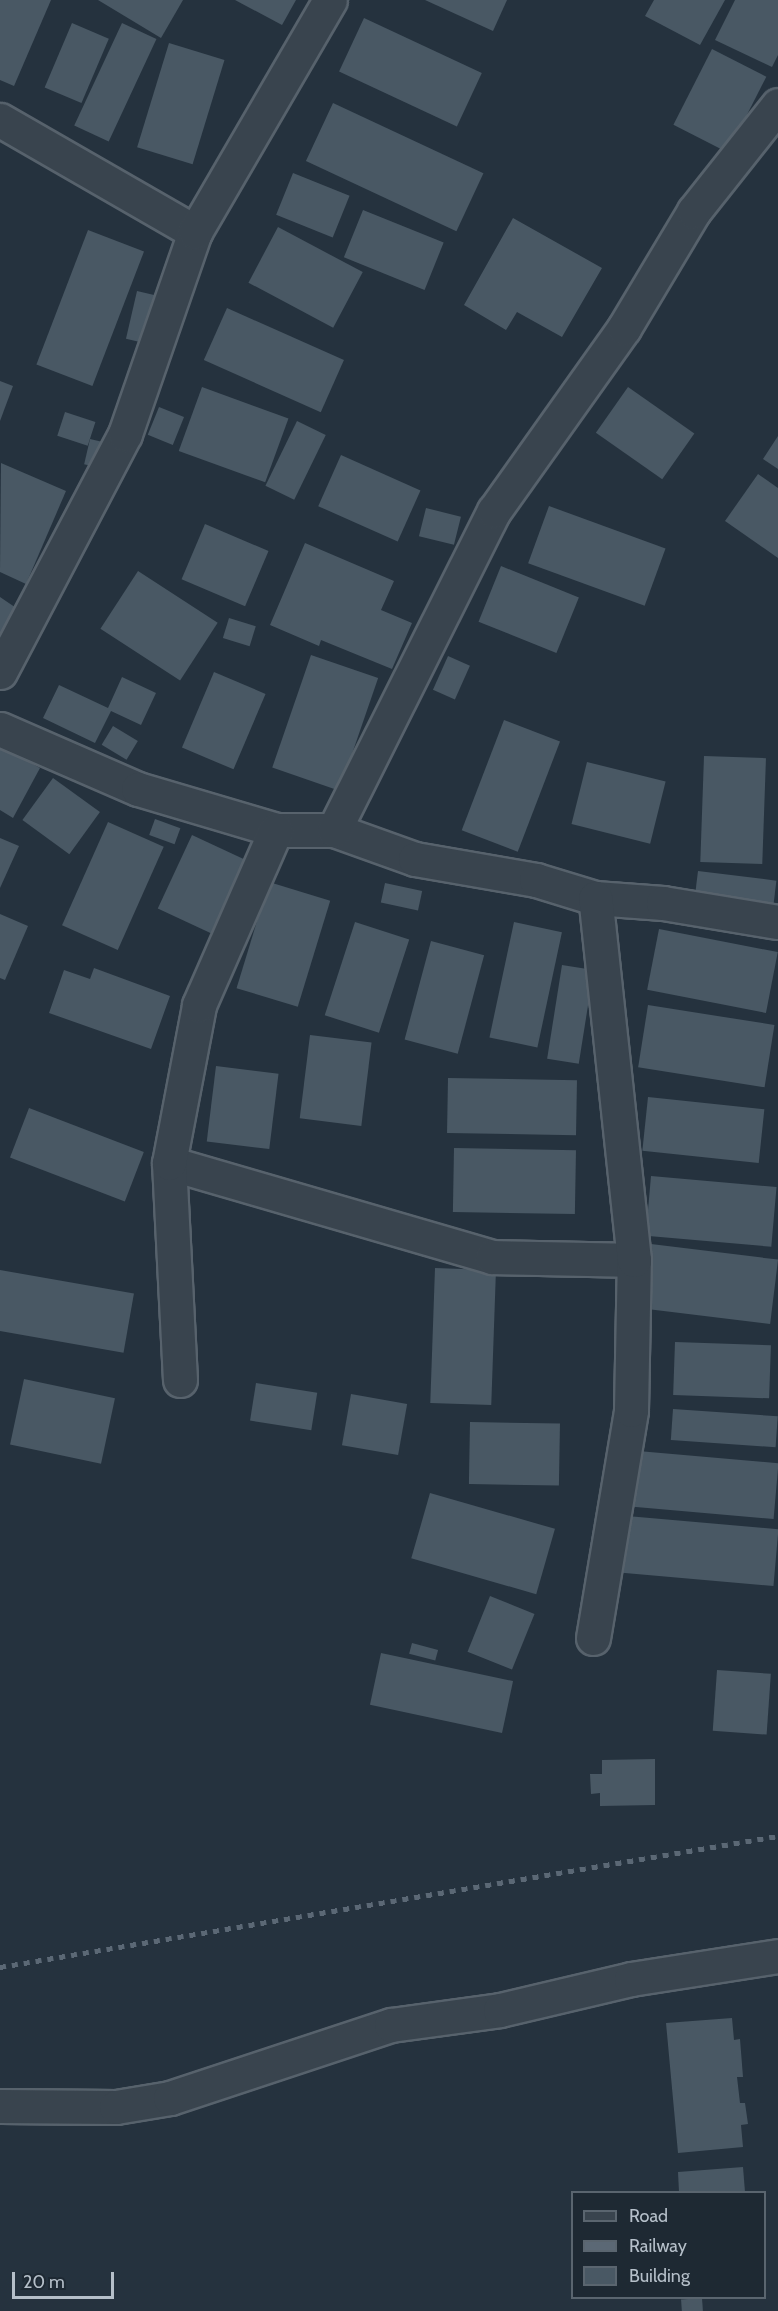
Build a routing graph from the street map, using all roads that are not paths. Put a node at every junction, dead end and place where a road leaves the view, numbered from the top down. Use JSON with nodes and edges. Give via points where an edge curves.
{"nodes":[{"id":1,"x":330,"y":0,"type":"edge"},
{"id":2,"x":778,"y":105,"type":"edge"},
{"id":3,"x":0,"y":120,"type":"edge"},
{"id":4,"x":195,"y":232,"type":"junction"},
{"id":5,"x":0,"y":672,"type":"edge"},
{"id":6,"x":0,"y":729,"type":"edge"},
{"id":7,"x":276,"y":830,"type":"junction"},
{"id":8,"x":334,"y":830,"type":"junction"},
{"id":9,"x":595,"y":898,"type":"junction"},
{"id":10,"x":778,"y":921,"type":"edge"},
{"id":11,"x":169,"y":1163,"type":"junction"},
{"id":12,"x":634,"y":1260,"type":"junction"},
{"id":13,"x":180,"y":1380,"type":"dead end"},
{"id":14,"x":593,"y":1638,"type":"dead end"},
{"id":15,"x":778,"y":1956,"type":"edge"},
{"id":16,"x":0,"y":2106,"type":"edge"}],
"edges":[{"from":1,"to":4,"type":"street"},
{"from":2,"to":8,"type":"street","via":[[694,211],[624,328],[494,511]]},
{"from":3,"to":4,"type":"street"},
{"from":4,"to":5,"type":"street","via":[[125,434]]},
{"from":6,"to":7,"type":"street","via":[[138,789]]},
{"from":7,"to":8,"type":"street"},
{"from":7,"to":11,"type":"street","via":[[199,1005]]},
{"from":8,"to":9,"type":"street","via":[[415,859],[536,880]]},
{"from":9,"to":10,"type":"street","via":[[663,903]]},
{"from":9,"to":12,"type":"street"},
{"from":11,"to":12,"type":"street","via":[[492,1257]]},
{"from":11,"to":13,"type":"street"},
{"from":12,"to":14,"type":"street","via":[[631,1410]]},
{"from":15,"to":16,"type":"street","via":[[631,1979],[500,2010],[391,2025],[170,2098],[116,2107]]}]}
